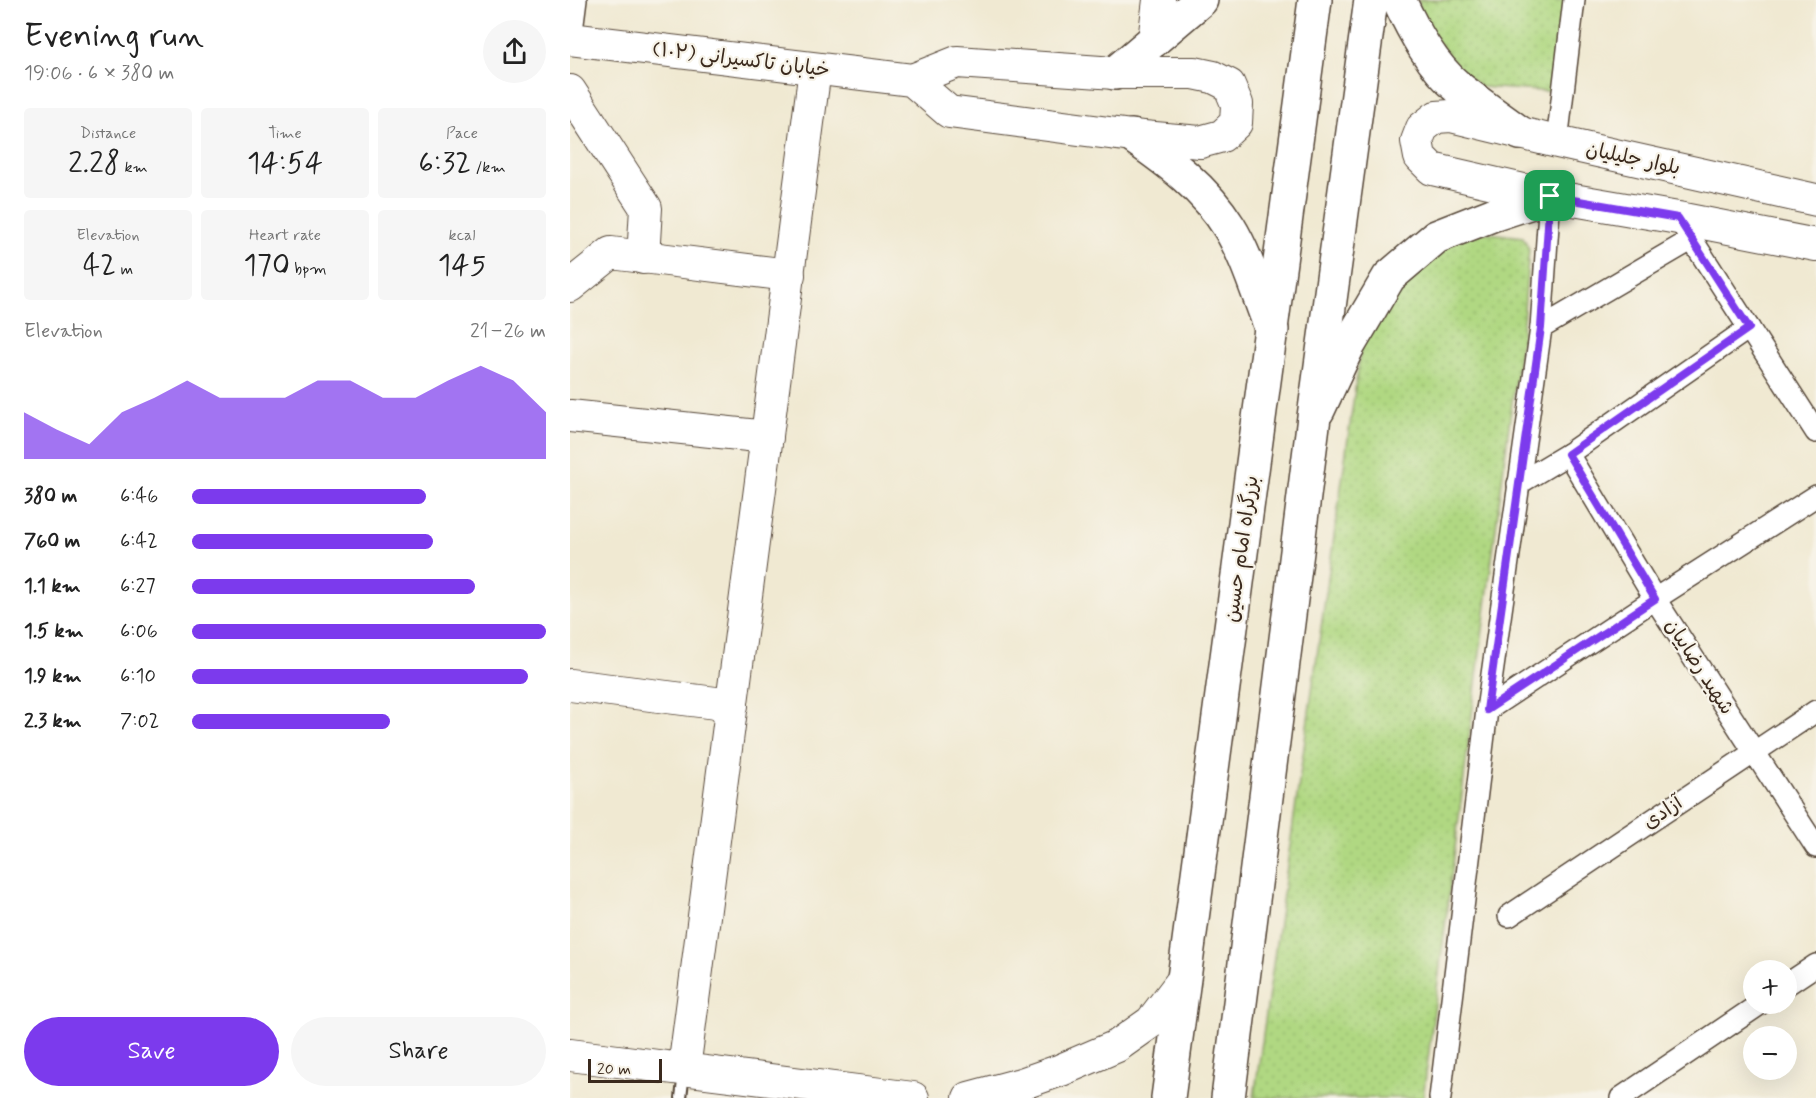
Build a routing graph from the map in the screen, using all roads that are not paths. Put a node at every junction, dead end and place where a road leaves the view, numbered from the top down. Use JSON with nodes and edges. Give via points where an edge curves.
{"nodes":[{"id":1,"x":576,"y":0,"type":"edge"},
{"id":2,"x":1159,"y":0,"type":"edge"},
{"id":3,"x":1201,"y":0,"type":"edge"},
{"id":4,"x":1315,"y":0,"type":"edge"},
{"id":5,"x":1371,"y":0,"type":"edge"},
{"id":6,"x":1399,"y":0,"type":"edge"},
{"id":7,"x":1574,"y":0,"type":"edge"},
{"id":8,"x":570,"y":39,"type":"edge"},
{"id":9,"x":1154,"y":41,"type":"junction"},
{"id":10,"x":815,"y":69,"type":"junction"},
{"id":11,"x":1115,"y":73,"type":"junction"},
{"id":12,"x":912,"y":80,"type":"junction"},
{"id":13,"x":570,"y":91,"type":"edge"},
{"id":14,"x":1520,"y":133,"type":"junction"},
{"id":15,"x":1132,"y":136,"type":"junction"},
{"id":16,"x":1557,"y":142,"type":"junction"},
{"id":17,"x":1550,"y":196,"type":"junction"},
{"id":18,"x":1816,"y":200,"type":"edge"},
{"id":19,"x":1685,"y":229,"type":"junction"},
{"id":20,"x":1816,"y":245,"type":"edge"},
{"id":21,"x":643,"y":258,"type":"junction"},
{"id":22,"x":789,"y":275,"type":"junction"},
{"id":23,"x":570,"y":286,"type":"edge"},
{"id":24,"x":1541,"y":328,"type":"junction"},
{"id":25,"x":1749,"y":328,"type":"junction"},
{"id":26,"x":1272,"y":330,"type":"junction"},
{"id":27,"x":570,"y":416,"type":"edge"},
{"id":28,"x":1314,"y":417,"type":"junction"},
{"id":29,"x":1816,"y":432,"type":"edge"},
{"id":30,"x":767,"y":437,"type":"junction"},
{"id":31,"x":1568,"y":454,"type":"junction"},
{"id":32,"x":1518,"y":484,"type":"junction"},
{"id":33,"x":1816,"y":496,"type":"edge"},
{"id":34,"x":1655,"y":599,"type":"junction"},
{"id":35,"x":570,"y":685,"type":"edge"},
{"id":36,"x":732,"y":705,"type":"junction"},
{"id":37,"x":1487,"y":710,"type":"junction"},
{"id":38,"x":1816,"y":711,"type":"edge"},
{"id":39,"x":1754,"y":752,"type":"junction"},
{"id":40,"x":1816,"y":847,"type":"edge"},
{"id":41,"x":1509,"y":916,"type":"dead end"},
{"id":42,"x":1816,"y":965,"type":"edge"},
{"id":43,"x":1797,"y":978,"type":"edge"},
{"id":44,"x":1183,"y":980,"type":"junction"},
{"id":45,"x":1745,"y":1014,"type":"edge"},
{"id":46,"x":570,"y":1055,"type":"edge"},
{"id":47,"x":682,"y":1084,"type":"edge"},
{"id":48,"x":913,"y":1098,"type":"edge"},
{"id":49,"x":969,"y":1098,"type":"edge"},
{"id":50,"x":1168,"y":1098,"type":"edge"},
{"id":51,"x":1228,"y":1098,"type":"edge"},
{"id":52,"x":1440,"y":1098,"type":"edge"},
{"id":53,"x":1621,"y":1098,"type":"edge"}],
"edges":[{"from":1,"to":8,"type":"street"},
{"from":2,"to":9,"type":"main road"},
{"from":3,"to":9,"type":"main road"},
{"from":4,"to":26,"type":"main road","name":"بزرگراه امام حسین"},
{"from":5,"to":28,"type":"main road"},
{"from":6,"to":14,"type":"main road","via":[[1443,73]]},
{"from":7,"to":16,"type":"street"},
{"from":8,"to":10,"type":"main road","name":"خیابان تاکسیرانی (۱۰۲)"},
{"from":9,"to":11,"type":"main road"},
{"from":10,"to":12,"type":"main road","name":"خیابان تاکسیرانی (۱۰۲)"},
{"from":10,"to":22,"type":"main road"},
{"from":11,"to":12,"type":"main road","via":[[957,62]]},
{"from":11,"to":15,"type":"main road","via":[[1194,73],[1213,77],[1229,85],[1237,104],[1236,123],[1222,136],[1200,142]]},
{"from":12,"to":15,"type":"main road","via":[[949,112]]},
{"from":13,"to":21,"type":"main road","via":[[646,208]]},
{"from":14,"to":16,"type":"main road","name":"بلوار جلیلیان"},
{"from":14,"to":17,"type":"main road","name":"بلوار جلیلیان","via":[[1451,116],[1436,117],[1422,128],[1417,141],[1420,157],[1432,169]]},
{"from":15,"to":26,"type":"main road","via":[[1186,175],[1213,204],[1230,229]]},
{"from":16,"to":18,"type":"main road","name":"بلوار جلیلیان"},
{"from":17,"to":19,"type":"main road"},
{"from":17,"to":24,"type":"street"},
{"from":17,"to":28,"type":"main road","via":[[1436,237],[1389,277],[1347,348]]},
{"from":19,"to":20,"type":"main road"},
{"from":19,"to":24,"type":"street"},
{"from":19,"to":25,"type":"street"},
{"from":21,"to":22,"type":"main road"},
{"from":21,"to":23,"type":"main road","via":[[610,253]]},
{"from":22,"to":30,"type":"main road"},
{"from":24,"to":32,"type":"street"},
{"from":25,"to":29,"type":"street"},
{"from":25,"to":31,"type":"street"},
{"from":26,"to":44,"type":"main road","name":"بزرگراه امام حسین"},
{"from":27,"to":30,"type":"main road"},
{"from":28,"to":51,"type":"main road"},
{"from":30,"to":36,"type":"main road"},
{"from":31,"to":32,"type":"street"},
{"from":31,"to":34,"type":"street","name":"شهید رضاییان"},
{"from":32,"to":37,"type":"street"},
{"from":33,"to":34,"type":"street"},
{"from":34,"to":37,"type":"street"},
{"from":34,"to":39,"type":"street","name":"شهید رضاییان"},
{"from":35,"to":36,"type":"main road"},
{"from":36,"to":47,"type":"main road"},
{"from":37,"to":52,"type":"street"},
{"from":38,"to":39,"type":"street","name":"آزادی"},
{"from":39,"to":40,"type":"street","name":"شهید رضاییان"},
{"from":39,"to":41,"type":"street","name":"آزادی"},
{"from":42,"to":43,"type":"street"},
{"from":44,"to":49,"type":"main road","via":[[1151,1022],[1117,1046],[1061,1070]]},
{"from":44,"to":50,"type":"main road","name":"بزرگراه امام حسین"},
{"from":45,"to":53,"type":"street"},
{"from":46,"to":47,"type":"main road"},
{"from":47,"to":48,"type":"main road"}]}
